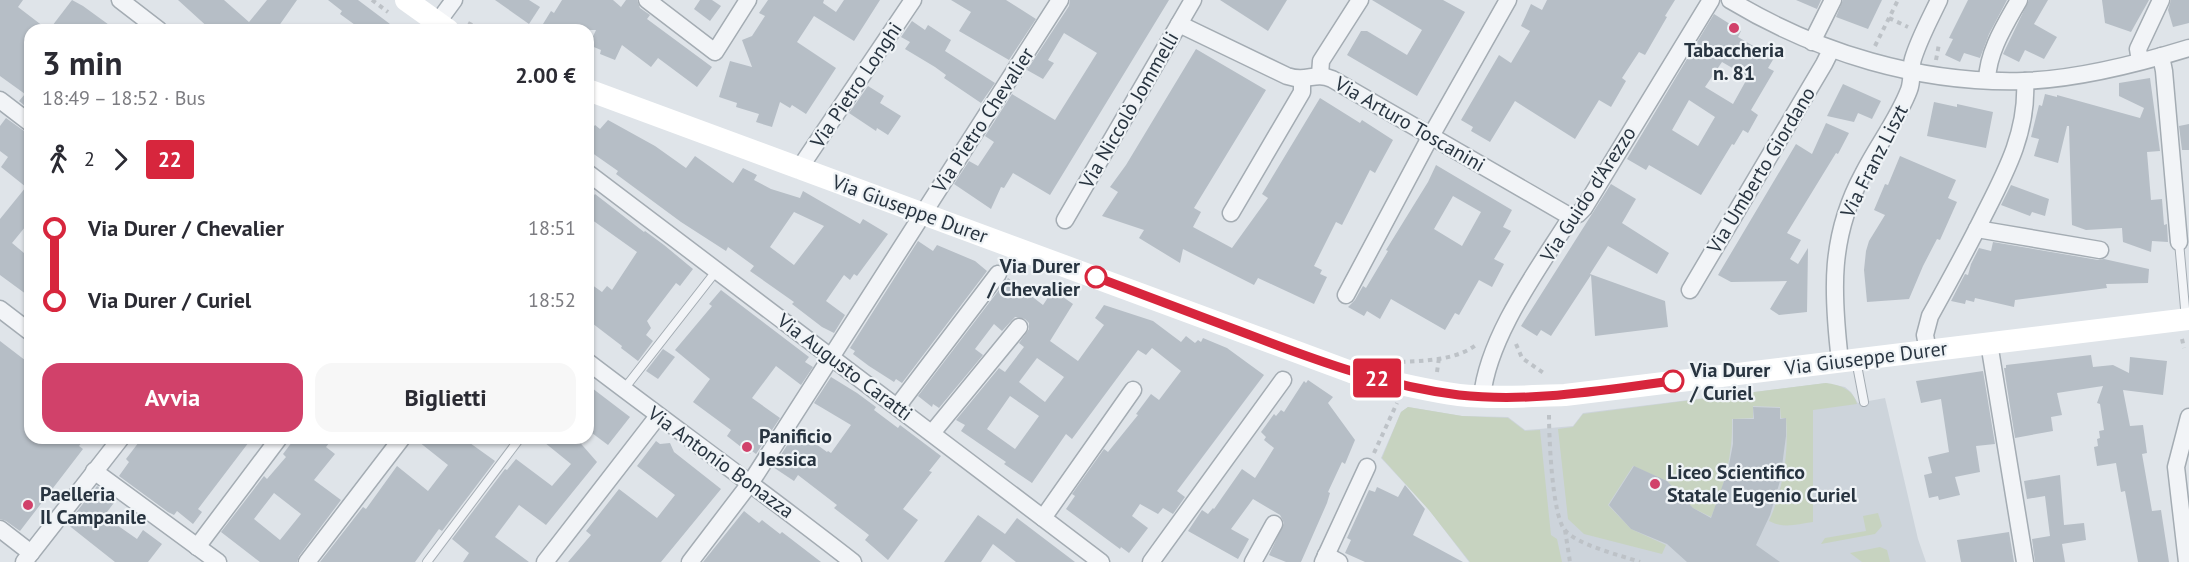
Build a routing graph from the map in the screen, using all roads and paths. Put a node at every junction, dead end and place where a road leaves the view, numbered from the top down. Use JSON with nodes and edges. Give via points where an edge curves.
{"nodes":[{"id":1,"x":120,"y":0,"type":"edge"},
{"id":2,"x":406,"y":0,"type":"edge"},
{"id":3,"x":454,"y":0,"type":"edge"},
{"id":4,"x":647,"y":0,"type":"edge"},
{"id":5,"x":748,"y":0,"type":"edge"},
{"id":6,"x":913,"y":0,"type":"edge"},
{"id":7,"x":1060,"y":0,"type":"edge"},
{"id":8,"x":1193,"y":0,"type":"edge"},
{"id":9,"x":1360,"y":0,"type":"edge"},
{"id":10,"x":1508,"y":0,"type":"edge"},
{"id":11,"x":1711,"y":0,"type":"edge"},
{"id":12,"x":1730,"y":0,"type":"edge"},
{"id":13,"x":1833,"y":0,"type":"edge"},
{"id":14,"x":1898,"y":0,"type":"edge"},
{"id":15,"x":1939,"y":0,"type":"edge"},
{"id":16,"x":2019,"y":0,"type":"edge"},
{"id":17,"x":2161,"y":0,"type":"edge"},
{"id":18,"x":151,"y":24,"type":"edge"},
{"id":19,"x":442,"y":24,"type":"edge"},
{"id":20,"x":444,"y":24,"type":"edge"},
{"id":21,"x":1179,"y":24,"type":"junction"},
{"id":22,"x":1812,"y":42,"type":"junction"},
{"id":23,"x":1875,"y":47,"type":"dead end"},
{"id":24,"x":2189,"y":48,"type":"edge"},
{"id":25,"x":1831,"y":50,"type":"junction"},
{"id":26,"x":2161,"y":56,"type":"junction"},
{"id":27,"x":2140,"y":61,"type":"junction"},
{"id":28,"x":1912,"y":70,"type":"junction"},
{"id":29,"x":1320,"y":75,"type":"junction"},
{"id":30,"x":1302,"y":80,"type":"junction"},
{"id":31,"x":1987,"y":80,"type":"junction"},
{"id":32,"x":2025,"y":81,"type":"junction"},
{"id":33,"x":594,"y":92,"type":"edge"},
{"id":34,"x":0,"y":100,"type":"edge"},
{"id":35,"x":24,"y":118,"type":"edge"},
{"id":36,"x":1432,"y":135,"type":"junction"},
{"id":37,"x":799,"y":169,"type":"junction"},
{"id":38,"x":594,"y":178,"type":"edge"},
{"id":39,"x":1231,"y":213,"type":"dead end"},
{"id":40,"x":925,"y":214,"type":"junction"},
{"id":41,"x":1571,"y":217,"type":"junction"},
{"id":42,"x":1065,"y":220,"type":"dead end"},
{"id":43,"x":1977,"y":229,"type":"junction"},
{"id":44,"x":2179,"y":242,"type":"joint"},
{"id":45,"x":2100,"y":250,"type":"dead end"},
{"id":46,"x":717,"y":270,"type":"junction"},
{"id":47,"x":998,"y":274,"type":"dead end"},
{"id":48,"x":1689,"y":290,"type":"dead end"},
{"id":49,"x":1346,"y":296,"type":"dead end"},
{"id":50,"x":0,"y":309,"type":"edge"},
{"id":51,"x":2187,"y":319,"type":"edge"},
{"id":52,"x":24,"y":327,"type":"edge"},
{"id":53,"x":1019,"y":327,"type":"dead end"},
{"id":54,"x":1515,"y":336,"type":"dead end"},
{"id":55,"x":1479,"y":343,"type":"dead end"},
{"id":56,"x":1989,"y":343,"type":"junction"},
{"id":57,"x":1928,"y":351,"type":"junction"},
{"id":58,"x":830,"y":358,"type":"junction"},
{"id":59,"x":1848,"y":360,"type":"junction"},
{"id":60,"x":1391,"y":362,"type":"dead end"},
{"id":61,"x":594,"y":366,"type":"edge"},
{"id":62,"x":1283,"y":380,"type":"dead end"},
{"id":63,"x":1547,"y":382,"type":"dead end"},
{"id":64,"x":624,"y":389,"type":"junction"},
{"id":65,"x":1133,"y":390,"type":"dead end"},
{"id":66,"x":1482,"y":397,"type":"junction"},
{"id":67,"x":1398,"y":401,"type":"dead end"},
{"id":68,"x":1864,"y":402,"type":"dead end"},
{"id":69,"x":897,"y":407,"type":"junction"},
{"id":70,"x":1549,"y":410,"type":"dead end"},
{"id":71,"x":658,"y":416,"type":"junction"},
{"id":72,"x":2189,"y":417,"type":"edge"},
{"id":73,"x":932,"y":433,"type":"junction"},
{"id":74,"x":116,"y":444,"type":"edge"},
{"id":75,"x":274,"y":444,"type":"edge"},
{"id":76,"x":397,"y":444,"type":"edge"},
{"id":77,"x":516,"y":444,"type":"edge"},
{"id":78,"x":1367,"y":467,"type":"joint"},
{"id":79,"x":94,"y":471,"type":"junction"},
{"id":80,"x":751,"y":482,"type":"junction"},
{"id":81,"x":1043,"y":518,"type":"junction"},
{"id":82,"x":1274,"y":524,"type":"dead end"},
{"id":83,"x":1564,"y":529,"type":"junction"},
{"id":84,"x":0,"y":530,"type":"edge"},
{"id":85,"x":197,"y":547,"type":"junction"},
{"id":86,"x":27,"y":558,"type":"edge"},
{"id":87,"x":843,"y":559,"type":"edge"},
{"id":88,"x":1330,"y":560,"type":"edge"},
{"id":89,"x":218,"y":562,"type":"edge"},
{"id":90,"x":307,"y":562,"type":"edge"},
{"id":91,"x":428,"y":562,"type":"edge"},
{"id":92,"x":545,"y":562,"type":"edge"},
{"id":93,"x":690,"y":562,"type":"edge"},
{"id":94,"x":1101,"y":562,"type":"edge"},
{"id":95,"x":1151,"y":562,"type":"edge"},
{"id":96,"x":1253,"y":562,"type":"edge"},
{"id":97,"x":1570,"y":562,"type":"edge"},
{"id":98,"x":1640,"y":562,"type":"edge"},
{"id":99,"x":2025,"y":562,"type":"edge"},
{"id":100,"x":2187,"y":562,"type":"edge"}],
"edges":[{"from":1,"to":18,"type":"street"},
{"from":2,"to":19,"type":"street"},
{"from":3,"to":20,"type":"street"},
{"from":4,"to":5,"type":"street","via":[[714,52]]},
{"from":6,"to":37,"type":"street","name":"Via Pietro Longhi"},
{"from":7,"to":40,"type":"street","name":"Via Pietro Chevalier"},
{"from":8,"to":21,"type":"street","name":"Via Niccolò Jommelli"},
{"from":9,"to":29,"type":"street","via":[[1321,61]]},
{"from":10,"to":36,"type":"street"},
{"from":11,"to":41,"type":"street","name":"Via Guido d'Arezzo","via":[[1584,208]]},
{"from":12,"to":22,"type":"street"},
{"from":13,"to":22,"type":"street"},
{"from":14,"to":23,"type":"path"},
{"from":15,"to":28,"type":"street","name":"Via Franz Liszt","via":[[1913,59]]},
{"from":16,"to":31,"type":"street","via":[[1998,38]]},
{"from":17,"to":27,"type":"street","via":[[2138,49]]},
{"from":21,"to":30,"type":"street"},
{"from":21,"to":42,"type":"street","name":"Via Niccolò Jommelli"},
{"from":22,"to":25,"type":"street"},
{"from":24,"to":26,"type":"street"},
{"from":25,"to":28,"type":"street","via":[[1871,63]]},
{"from":25,"to":48,"type":"street","name":"Via Umberto Giordano"},
{"from":26,"to":27,"type":"street"},
{"from":26,"to":44,"type":"street"},
{"from":27,"to":32,"type":"street","via":[[2078,75]]},
{"from":28,"to":31,"type":"street"},
{"from":28,"to":59,"type":"street","name":"Via Franz Liszt","via":[[1909,92],[1862,176],[1838,237],[1835,306]]},
{"from":29,"to":30,"type":"street","name":"Via Arturo Toscanini"},
{"from":29,"to":36,"type":"street","name":"Via Arturo Toscanini"},
{"from":30,"to":39,"type":"street","via":[[1302,92]]},
{"from":31,"to":32,"type":"street"},
{"from":32,"to":43,"type":"street","via":[[2021,132],[2010,165]]},
{"from":33,"to":37,"type":"street","name":"Via Giuseppe Durer"},
{"from":34,"to":35,"type":"street"},
{"from":36,"to":41,"type":"street","name":"Via Arturo Toscanini"},
{"from":36,"to":49,"type":"street"},
{"from":37,"to":40,"type":"street","name":"Via Giuseppe Durer"},
{"from":38,"to":46,"type":"street","name":"Via Augusto Caratti"},
{"from":40,"to":58,"type":"street","name":"Via Pietro Chevalier"},
{"from":40,"to":66,"type":"street","name":"Via Giuseppe Durer","via":[[1351,372],[1434,391]]},
{"from":41,"to":66,"type":"street","name":"Via Guido d'Arezzo","via":[[1499,340]]},
{"from":43,"to":45,"type":"street"},
{"from":43,"to":57,"type":"street","via":[[1930,316],[1925,335]]},
{"from":44,"to":51,"type":"lane"},
{"from":46,"to":58,"type":"street","name":"Via Augusto Caratti"},
{"from":46,"to":64,"type":"lane"},
{"from":47,"to":69,"type":"street"},
{"from":50,"to":52,"type":"street"},
{"from":51,"to":56,"type":"street","name":"Via Giuseppe Durer"},
{"from":53,"to":73,"type":"street"},
{"from":54,"to":63,"type":"path","via":[[1522,358],[1545,374]]},
{"from":55,"to":60,"type":"path","via":[[1458,354]]},
{"from":56,"to":57,"type":"street","name":"Via Giuseppe Durer"},
{"from":56,"to":99,"type":"street"},
{"from":57,"to":59,"type":"street","name":"Via Giuseppe Durer"},
{"from":58,"to":69,"type":"street","name":"Via Augusto Caratti"},
{"from":58,"to":80,"type":"street","name":"Via Pietro Chevalier"},
{"from":59,"to":66,"type":"street","name":"Via Giuseppe Durer","via":[[1565,395]]},
{"from":59,"to":68,"type":"lane"},
{"from":61,"to":64,"type":"street","name":"Via Antonio Bonazza"},
{"from":62,"to":95,"type":"street"},
{"from":64,"to":71,"type":"street","name":"Via Antonio Bonazza"},
{"from":65,"to":81,"type":"street"},
{"from":67,"to":78,"type":"path"},
{"from":69,"to":73,"type":"street","name":"Via Augusto Caratti"},
{"from":70,"to":83,"type":"path","via":[[1557,514]]},
{"from":71,"to":80,"type":"street","name":"Via Antonio Bonazza"},
{"from":71,"to":92,"type":"street"},
{"from":72,"to":100,"type":"street","via":[[2176,467]]},
{"from":73,"to":81,"type":"street","name":"Via Augusto Caratti"},
{"from":74,"to":79,"type":"street"},
{"from":75,"to":85,"type":"street"},
{"from":76,"to":90,"type":"street"},
{"from":77,"to":91,"type":"lane"},
{"from":78,"to":88,"type":"street"},
{"from":79,"to":85,"type":"street"},
{"from":79,"to":86,"type":"street"},
{"from":80,"to":87,"type":"street","name":"Via Antonio Bonazza"},
{"from":80,"to":93,"type":"street","name":"Via Pietro Chevalier"},
{"from":81,"to":94,"type":"street","name":"Via Augusto Caratti"},
{"from":82,"to":96,"type":"street"},
{"from":83,"to":97,"type":"path"},
{"from":83,"to":98,"type":"path","via":[[1578,540]]},
{"from":84,"to":86,"type":"street"},
{"from":85,"to":89,"type":"street"}]}
